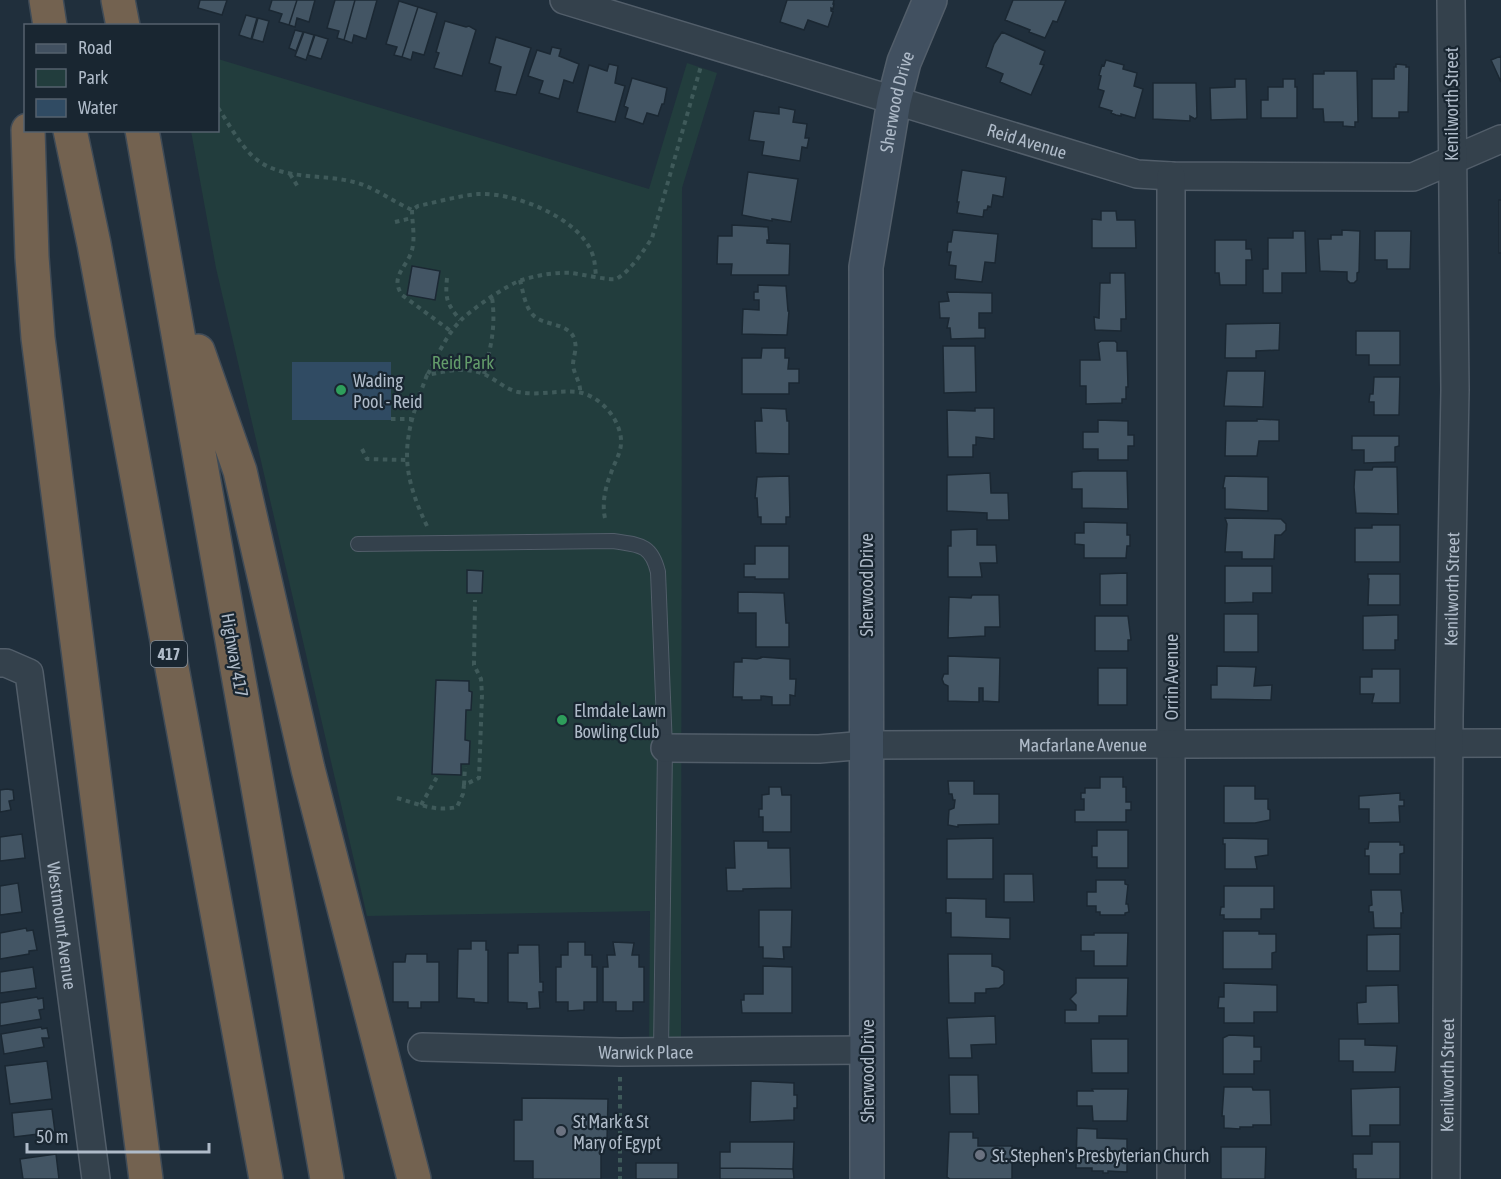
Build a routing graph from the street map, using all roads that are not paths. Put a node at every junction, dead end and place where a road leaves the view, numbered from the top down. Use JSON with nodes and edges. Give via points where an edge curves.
{"nodes":[{"id":1,"x":31,"y":0,"type":"edge"},
{"id":2,"x":46,"y":0,"type":"edge"},
{"id":3,"x":118,"y":0,"type":"edge"},
{"id":4,"x":930,"y":0,"type":"edge"},
{"id":5,"x":1450,"y":0,"type":"edge"},
{"id":6,"x":580,"y":2,"type":"edge"},
{"id":7,"x":31,"y":24,"type":"edge"},
{"id":8,"x":50,"y":24,"type":"edge"},
{"id":9,"x":123,"y":24,"type":"edge"},
{"id":10,"x":894,"y":101,"type":"junction"},
{"id":11,"x":28,"y":132,"type":"edge"},
{"id":12,"x":70,"y":132,"type":"edge"},
{"id":13,"x":142,"y":132,"type":"edge"},
{"id":14,"x":1501,"y":138,"type":"edge"},
{"id":15,"x":1451,"y":162,"type":"junction"},
{"id":16,"x":1171,"y":176,"type":"junction"},
{"id":17,"x":165,"y":256,"type":"junction"},
{"id":18,"x":358,"y":544,"type":"dead end"},
{"id":19,"x":0,"y":663,"type":"edge"},
{"id":20,"x":1171,"y":743,"type":"junction"},
{"id":21,"x":1449,"y":743,"type":"junction"},
{"id":22,"x":1501,"y":743,"type":"edge"},
{"id":23,"x":866,"y":745,"type":"junction"},
{"id":24,"x":665,"y":748,"type":"junction"},
{"id":25,"x":422,"y":1047,"type":"dead end"},
{"id":26,"x":868,"y":1050,"type":"junction"},
{"id":27,"x":661,"y":1051,"type":"junction"},
{"id":28,"x":96,"y":1179,"type":"edge"},
{"id":29,"x":146,"y":1179,"type":"edge"},
{"id":30,"x":266,"y":1179,"type":"edge"},
{"id":31,"x":327,"y":1179,"type":"edge"},
{"id":32,"x":414,"y":1179,"type":"edge"},
{"id":33,"x":867,"y":1179,"type":"edge"},
{"id":34,"x":1171,"y":1179,"type":"edge"},
{"id":35,"x":1446,"y":1179,"type":"edge"}],
"edges":[{"from":1,"to":7,"type":"highway"},
{"from":2,"to":8,"type":"highway"},
{"from":3,"to":9,"type":"highway"},
{"from":4,"to":10,"type":"street","name":"Sherwood Drive","via":[[903,62]]},
{"from":5,"to":15,"type":"street","name":"Kenilworth Street"},
{"from":6,"to":10,"type":"street","name":"Reid Avenue"},
{"from":10,"to":16,"type":"street","name":"Reid Avenue","via":[[1137,174]]},
{"from":10,"to":23,"type":"street","name":"Sherwood Drive","via":[[866,267]]},
{"from":11,"to":29,"type":"highway","via":[[38,338]]},
{"from":12,"to":30,"type":"highway","number":"417"},
{"from":13,"to":17,"type":"highway","name":"Highway 417"},
{"from":14,"to":15,"type":"street","name":"Reid Avenue"},
{"from":15,"to":16,"type":"street","name":"Reid Avenue","via":[[1413,177]]},
{"from":15,"to":21,"type":"street","name":"Kenilworth Street","via":[[1455,390]]},
{"from":16,"to":20,"type":"street","name":"Orrin Avenue"},
{"from":17,"to":31,"type":"highway","name":"Highway 417"},
{"from":17,"to":32,"type":"highway","via":[[240,471],[308,769]]},
{"from":18,"to":24,"type":"lane","via":[[613,541],[647,549],[658,572]]},
{"from":19,"to":28,"type":"street","name":"Westmount Avenue","via":[[29,673]]},
{"from":20,"to":21,"type":"street","name":"Macfarlane Avenue"},
{"from":20,"to":23,"type":"street","name":"Macfarlane Avenue"},
{"from":20,"to":34,"type":"street","name":"Orrin Avenue"},
{"from":21,"to":22,"type":"street","name":"Macfarlane Avenue"},
{"from":21,"to":35,"type":"street","name":"Kenilworth Street"},
{"from":23,"to":24,"type":"street","name":"Macfarlane Avenue","via":[[819,749]]},
{"from":23,"to":26,"type":"street","name":"Sherwood Drive"},
{"from":24,"to":27,"type":"lane"},
{"from":25,"to":27,"type":"street","name":"Warwick Place"},
{"from":26,"to":27,"type":"street","name":"Warwick Place"},
{"from":26,"to":33,"type":"street","name":"Sherwood Drive"}]}
